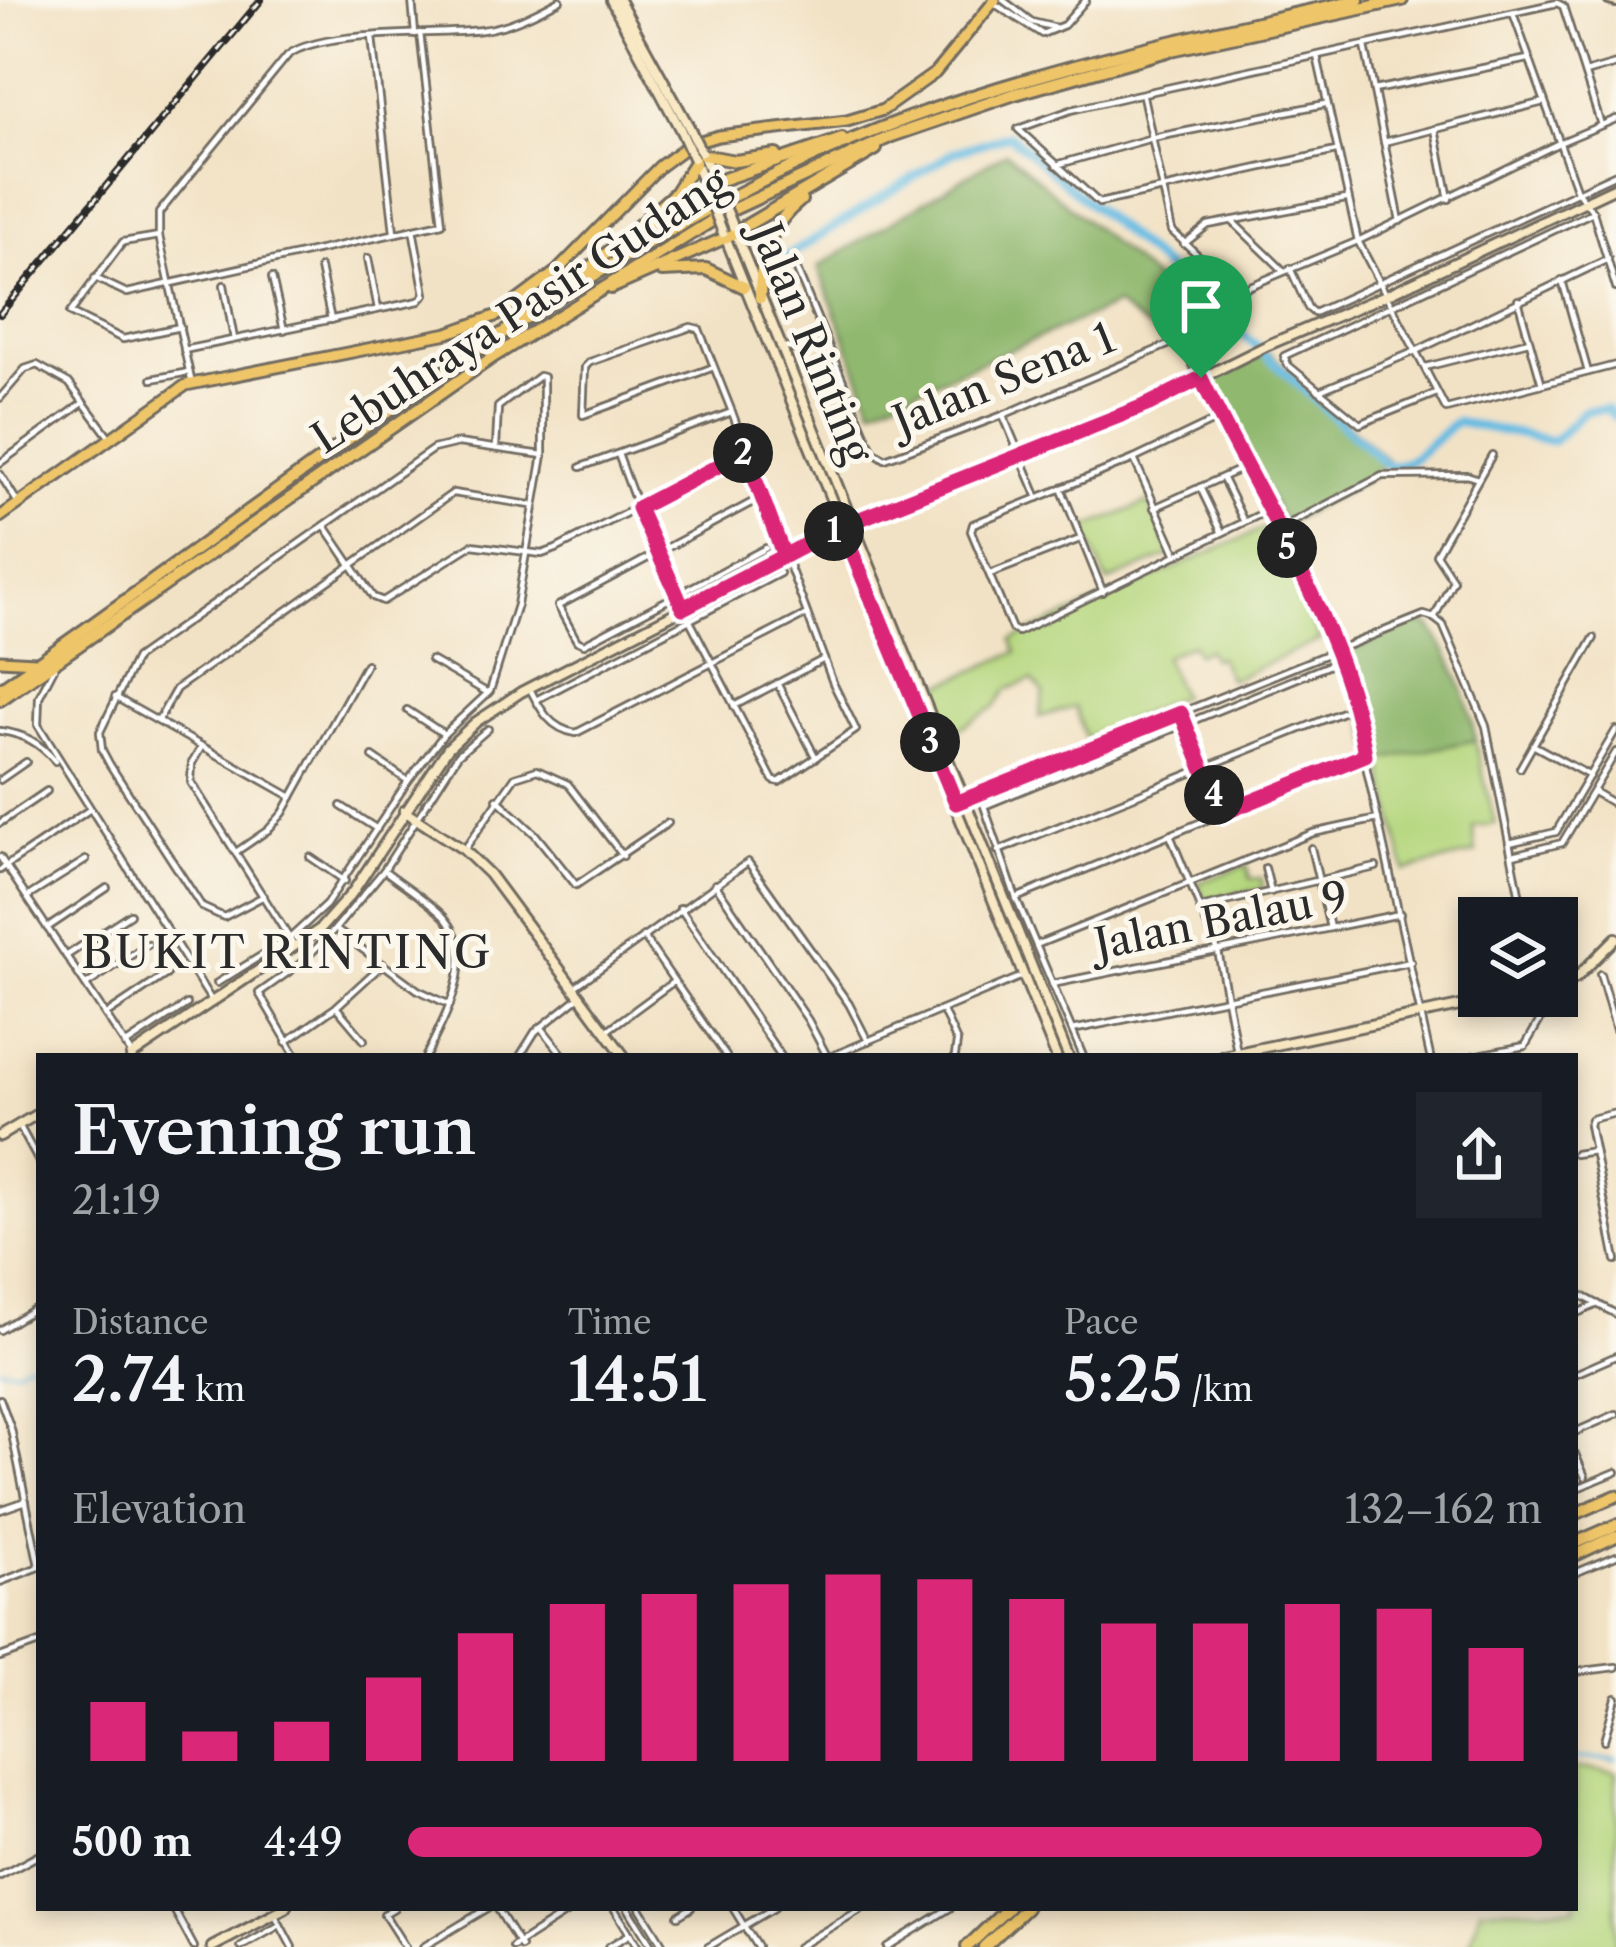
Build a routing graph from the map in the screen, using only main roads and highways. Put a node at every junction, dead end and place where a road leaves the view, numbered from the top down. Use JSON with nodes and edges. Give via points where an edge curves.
{"nodes":[{"id":1,"x":1358,"y":0,"type":"edge"},
{"id":2,"x":1402,"y":0,"type":"edge"},
{"id":3,"x":997,"y":1,"type":"edge"},
{"id":4,"x":885,"y":127,"type":"junction"},
{"id":5,"x":910,"y":130,"type":"junction"},
{"id":6,"x":798,"y":152,"type":"junction"},
{"id":7,"x":832,"y":176,"type":"junction"},
{"id":8,"x":614,"y":248,"type":"junction"},
{"id":9,"x":627,"y":281,"type":"junction"},
{"id":10,"x":744,"y":287,"type":"road end"},
{"id":11,"x":561,"y":293,"type":"junction"},
{"id":12,"x":760,"y":298,"type":"road end"},
{"id":13,"x":583,"y":302,"type":"junction"},
{"id":14,"x":0,"y":517,"type":"edge"},
{"id":15,"x":0,"y":660,"type":"edge"},
{"id":16,"x":40,"y":661,"type":"junction"},
{"id":17,"x":0,"y":688,"type":"edge"},
{"id":18,"x":0,"y":700,"type":"edge"},
{"id":19,"x":1616,"y":1496,"type":"edge"},
{"id":20,"x":1578,"y":1513,"type":"edge"},
{"id":21,"x":1616,"y":1525,"type":"edge"},
{"id":22,"x":1616,"y":1536,"type":"edge"},
{"id":23,"x":1578,"y":1541,"type":"edge"},
{"id":24,"x":1578,"y":1555,"type":"edge"},
{"id":25,"x":1001,"y":1911,"type":"edge"},
{"id":26,"x":1027,"y":1911,"type":"edge"},
{"id":27,"x":965,"y":1947,"type":"edge"},
{"id":28,"x":984,"y":1947,"type":"edge"}],
"edges":[{"from":1,"to":4,"type":"highway","name":"Lebuhraya Pasir Gudang","via":[[1127,52]]},
{"from":2,"to":5,"type":"highway","name":"Lebuhraya Pasir Gudang","via":[[1171,50]]},
{"from":3,"to":14,"type":"main road","via":[[935,73],[884,110],[690,144],[557,271],[498,315],[448,333],[190,378]]},
{"from":4,"to":6,"type":"highway"},
{"from":4,"to":11,"type":"highway","name":"Lebuhraya Pasir Gudang","via":[[719,203]]},
{"from":5,"to":7,"type":"highway"},
{"from":5,"to":13,"type":"highway","name":"Lebuhraya Pasir Gudang","via":[[723,214]]},
{"from":6,"to":8,"type":"highway","via":[[711,187]]},
{"from":6,"to":8,"type":"highway","via":[[698,157],[675,193]]},
{"from":7,"to":9,"type":"highway"},
{"from":7,"to":12,"type":"highway","via":[[775,229]]},
{"from":8,"to":11,"type":"highway"},
{"from":9,"to":10,"type":"highway","via":[[685,268]]},
{"from":9,"to":13,"type":"highway"},
{"from":11,"to":16,"type":"highway","name":"Lebuhraya Pasir Gudang"},
{"from":13,"to":18,"type":"highway","name":"Lebuhraya Pasir Gudang"},
{"from":15,"to":16,"type":"main road"},
{"from":16,"to":17,"type":"highway","name":"Lebuhraya Pasir Gudang"},
{"from":19,"to":20,"type":"highway"},
{"from":21,"to":23,"type":"highway"},
{"from":22,"to":24,"type":"highway"},
{"from":25,"to":27,"type":"highway"},
{"from":26,"to":28,"type":"highway"}]}
